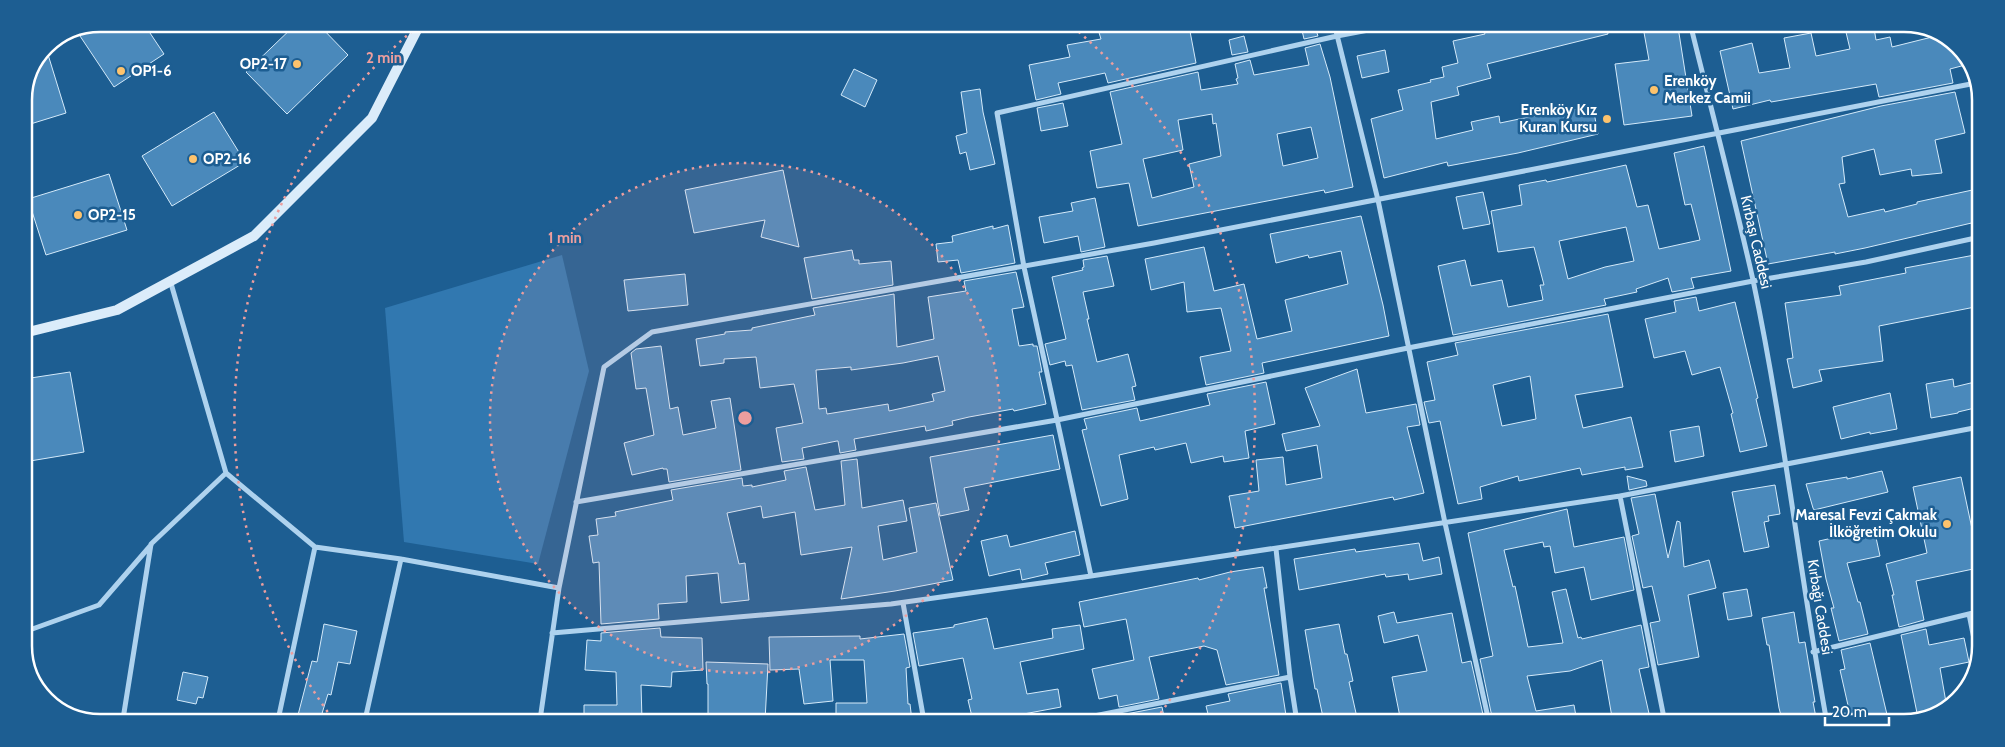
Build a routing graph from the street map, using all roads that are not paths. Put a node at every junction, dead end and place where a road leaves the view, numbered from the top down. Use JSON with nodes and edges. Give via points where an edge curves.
{"nodes":[{"id":1,"x":416,"y":32,"type":"edge"},
{"id":2,"x":1336,"y":32,"type":"edge"},
{"id":3,"x":1358,"y":32,"type":"edge"},
{"id":4,"x":1692,"y":32,"type":"edge"},
{"id":5,"x":1337,"y":36,"type":"junction"},
{"id":6,"x":1970,"y":84,"type":"edge"},
{"id":7,"x":1717,"y":133,"type":"junction"},
{"id":8,"x":1378,"y":200,"type":"junction"},
{"id":9,"x":1972,"y":239,"type":"edge"},
{"id":10,"x":1024,"y":267,"type":"junction"},
{"id":11,"x":170,"y":280,"type":"junction"},
{"id":12,"x":1753,"y":281,"type":"junction"},
{"id":13,"x":32,"y":331,"type":"edge"},
{"id":14,"x":1408,"y":348,"type":"junction"},
{"id":15,"x":1057,"y":420,"type":"junction"},
{"id":16,"x":1972,"y":428,"type":"edge"},
{"id":17,"x":1786,"y":465,"type":"junction"},
{"id":18,"x":226,"y":474,"type":"junction"},
{"id":19,"x":1620,"y":496,"type":"junction"},
{"id":20,"x":576,"y":502,"type":"junction"},
{"id":21,"x":1445,"y":523,"type":"junction"},
{"id":22,"x":151,"y":544,"type":"junction"},
{"id":23,"x":315,"y":547,"type":"junction"},
{"id":24,"x":1276,"y":548,"type":"junction"},
{"id":25,"x":401,"y":559,"type":"junction"},
{"id":26,"x":1091,"y":576,"type":"junction"},
{"id":27,"x":559,"y":588,"type":"junction"},
{"id":28,"x":903,"y":603,"type":"junction"},
{"id":29,"x":1972,"y":613,"type":"edge"},
{"id":30,"x":1969,"y":614,"type":"junction"},
{"id":31,"x":1972,"y":629,"type":"edge"},
{"id":32,"x":33,"y":631,"type":"edge"},
{"id":33,"x":552,"y":633,"type":"junction"},
{"id":34,"x":1813,"y":652,"type":"junction"},
{"id":35,"x":1290,"y":677,"type":"junction"},
{"id":36,"x":124,"y":714,"type":"edge"},
{"id":37,"x":279,"y":714,"type":"edge"},
{"id":38,"x":366,"y":714,"type":"edge"},
{"id":39,"x":541,"y":714,"type":"edge"},
{"id":40,"x":923,"y":714,"type":"edge"},
{"id":41,"x":1104,"y":714,"type":"edge"},
{"id":42,"x":1296,"y":714,"type":"edge"},
{"id":43,"x":1487,"y":714,"type":"edge"},
{"id":44,"x":1663,"y":714,"type":"edge"},
{"id":45,"x":1824,"y":714,"type":"edge"}],
"edges":[{"from":1,"to":11,"type":"street","via":[[372,118],[254,236]]},
{"from":2,"to":5,"type":"street"},
{"from":3,"to":5,"type":"street"},
{"from":4,"to":7,"type":"street","name":"Kırbaşı Caddesi"},
{"from":5,"to":8,"type":"street"},
{"from":5,"to":10,"type":"street","via":[[997,113]]},
{"from":6,"to":7,"type":"street"},
{"from":7,"to":8,"type":"street"},
{"from":7,"to":12,"type":"street","name":"Kırbaşı Caddesi"},
{"from":8,"to":10,"type":"street"},
{"from":8,"to":14,"type":"street"},
{"from":9,"to":12,"type":"street","via":[[1866,262]]},
{"from":10,"to":15,"type":"street"},
{"from":10,"to":20,"type":"street","via":[[652,332],[604,367]]},
{"from":11,"to":13,"type":"street","via":[[117,310]]},
{"from":11,"to":18,"type":"street"},
{"from":12,"to":14,"type":"street"},
{"from":12,"to":17,"type":"street","name":"Kırbaşı Caddesi"},
{"from":14,"to":15,"type":"street"},
{"from":14,"to":21,"type":"street"},
{"from":15,"to":20,"type":"street"},
{"from":15,"to":26,"type":"street"},
{"from":16,"to":17,"type":"street"},
{"from":17,"to":19,"type":"street"},
{"from":17,"to":34,"type":"street","name":"Kırbağı Caddesi"},
{"from":18,"to":22,"type":"street"},
{"from":18,"to":23,"type":"street"},
{"from":19,"to":21,"type":"street"},
{"from":19,"to":44,"type":"street"},
{"from":20,"to":27,"type":"street"},
{"from":21,"to":24,"type":"street"},
{"from":21,"to":43,"type":"street"},
{"from":22,"to":32,"type":"street","via":[[99,605]]},
{"from":22,"to":36,"type":"street"},
{"from":23,"to":25,"type":"street"},
{"from":23,"to":37,"type":"street"},
{"from":24,"to":26,"type":"street"},
{"from":24,"to":35,"type":"street"},
{"from":25,"to":27,"type":"street"},
{"from":25,"to":38,"type":"street"},
{"from":26,"to":28,"type":"street"},
{"from":27,"to":33,"type":"street"},
{"from":28,"to":33,"type":"street"},
{"from":28,"to":40,"type":"street"},
{"from":29,"to":30,"type":"street"},
{"from":30,"to":31,"type":"street"},
{"from":30,"to":34,"type":"street"},
{"from":33,"to":39,"type":"street"},
{"from":34,"to":45,"type":"street","name":"Kırbağı Caddesi"},
{"from":35,"to":41,"type":"street"},
{"from":35,"to":42,"type":"street"}]}
